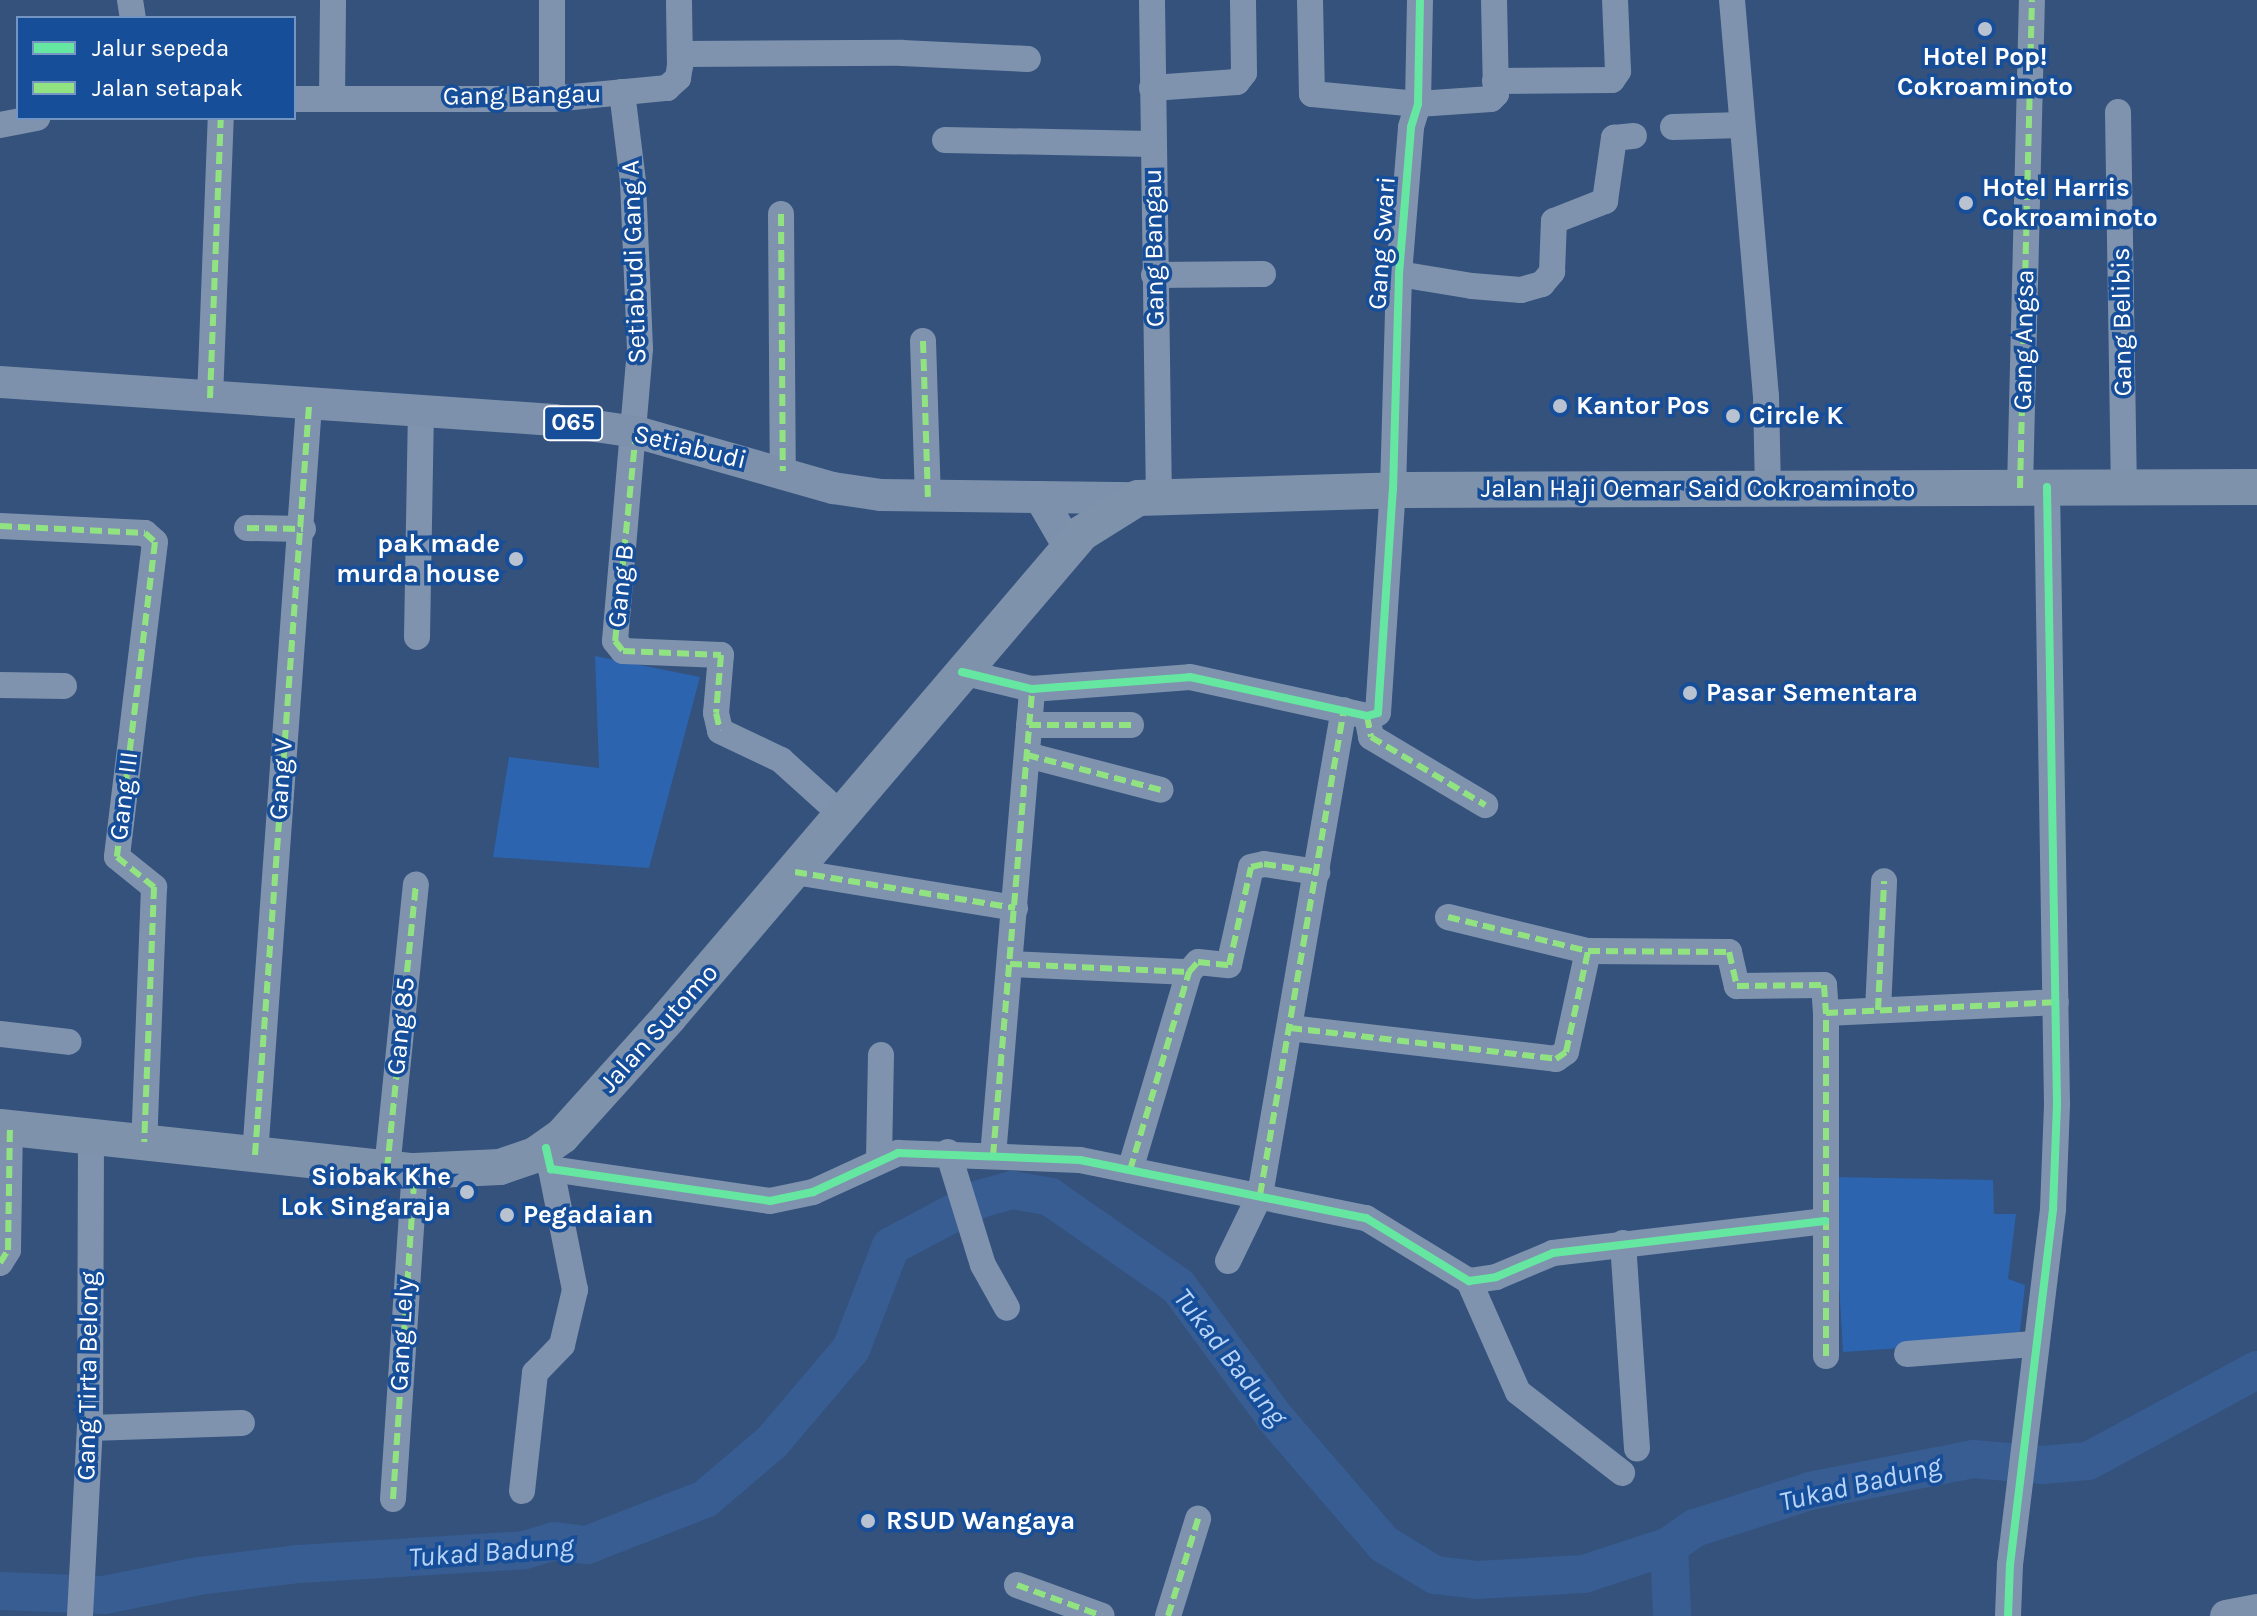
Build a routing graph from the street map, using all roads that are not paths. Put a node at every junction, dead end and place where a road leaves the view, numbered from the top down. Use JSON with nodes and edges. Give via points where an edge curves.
{"nodes":[{"id":1,"x":333,"y":0,"type":"edge"},
{"id":2,"x":552,"y":0,"type":"edge"},
{"id":3,"x":679,"y":0,"type":"edge"},
{"id":4,"x":1152,"y":0,"type":"edge"},
{"id":5,"x":1243,"y":0,"type":"edge"},
{"id":6,"x":1310,"y":0,"type":"edge"},
{"id":7,"x":1420,"y":0,"type":"edge"},
{"id":8,"x":1494,"y":0,"type":"edge"},
{"id":9,"x":1615,"y":0,"type":"edge"},
{"id":10,"x":1732,"y":0,"type":"edge"},
{"id":11,"x":2032,"y":0,"type":"edge"},
{"id":12,"x":680,"y":54,"type":"junction"},
{"id":13,"x":1028,"y":59,"type":"dead end"},
{"id":14,"x":1495,"y":81,"type":"junction"},
{"id":15,"x":1152,"y":88,"type":"junction"},
{"id":16,"x":622,"y":92,"type":"junction"},
{"id":17,"x":296,"y":99,"type":"edge"},
{"id":18,"x":332,"y":99,"type":"junction"},
{"id":19,"x":552,"y":99,"type":"junction"},
{"id":20,"x":1418,"y":104,"type":"junction"},
{"id":21,"x":2118,"y":112,"type":"dead end"},
{"id":22,"x":26,"y":120,"type":"edge"},
{"id":23,"x":221,"y":120,"type":"edge"},
{"id":24,"x":0,"y":125,"type":"edge"},
{"id":25,"x":1742,"y":125,"type":"junction"},
{"id":26,"x":1673,"y":127,"type":"dead end"},
{"id":27,"x":1634,"y":136,"type":"dead end"},
{"id":28,"x":945,"y":140,"type":"dead end"},
{"id":29,"x":1152,"y":144,"type":"junction"},
{"id":30,"x":781,"y":214,"type":"dead end"},
{"id":31,"x":1263,"y":274,"type":"dead end"},
{"id":32,"x":1399,"y":274,"type":"junction"},
{"id":33,"x":1154,"y":275,"type":"junction"},
{"id":34,"x":923,"y":341,"type":"dead end"},
{"id":35,"x":0,"y":382,"type":"edge"},
{"id":36,"x":210,"y":398,"type":"junction"},
{"id":37,"x":309,"y":405,"type":"junction"},
{"id":38,"x":421,"y":412,"type":"junction"},
{"id":39,"x":636,"y":432,"type":"junction"},
{"id":40,"x":783,"y":471,"type":"junction"},
{"id":41,"x":2124,"y":485,"type":"junction"},
{"id":42,"x":2034,"y":487,"type":"junction"},
{"id":43,"x":2257,"y":487,"type":"edge"},
{"id":44,"x":1768,"y":488,"type":"junction"},
{"id":45,"x":1393,"y":490,"type":"junction"},
{"id":46,"x":928,"y":497,"type":"junction"},
{"id":47,"x":1040,"y":497,"type":"junction"},
{"id":48,"x":1148,"y":497,"type":"junction"},
{"id":49,"x":0,"y":526,"type":"edge"},
{"id":50,"x":247,"y":528,"type":"dead end"},
{"id":51,"x":303,"y":529,"type":"junction"},
{"id":52,"x":1069,"y":547,"type":"junction"},
{"id":53,"x":417,"y":637,"type":"dead end"},
{"id":54,"x":962,"y":672,"type":"junction"},
{"id":55,"x":0,"y":685,"type":"edge"},
{"id":56,"x":64,"y":686,"type":"dead end"},
{"id":57,"x":1032,"y":689,"type":"junction"},
{"id":58,"x":1356,"y":713,"type":"junction"},
{"id":59,"x":1029,"y":725,"type":"junction"},
{"id":60,"x":1131,"y":725,"type":"dead end"},
{"id":61,"x":1027,"y":755,"type":"junction"},
{"id":62,"x":1161,"y":790,"type":"dead end"},
{"id":63,"x":1485,"y":805,"type":"dead end"},
{"id":64,"x":843,"y":816,"type":"junction"},
{"id":65,"x":795,"y":872,"type":"junction"},
{"id":66,"x":1317,"y":872,"type":"junction"},
{"id":67,"x":1884,"y":881,"type":"dead end"},
{"id":68,"x":416,"y":884,"type":"dead end"},
{"id":69,"x":1015,"y":908,"type":"junction"},
{"id":70,"x":1448,"y":917,"type":"dead end"},
{"id":71,"x":1588,"y":951,"type":"junction"},
{"id":72,"x":1010,"y":964,"type":"junction"},
{"id":73,"x":1189,"y":972,"type":"junction"},
{"id":74,"x":2056,"y":1002,"type":"junction"},
{"id":75,"x":1878,"y":1010,"type":"junction"},
{"id":76,"x":1826,"y":1013,"type":"junction"},
{"id":77,"x":1290,"y":1028,"type":"junction"},
{"id":78,"x":0,"y":1034,"type":"edge"},
{"id":79,"x":69,"y":1042,"type":"dead end"},
{"id":80,"x":881,"y":1055,"type":"dead end"},
{"id":81,"x":5,"y":1128,"type":"edge"},
{"id":82,"x":91,"y":1136,"type":"junction"},
{"id":83,"x":144,"y":1142,"type":"junction"},
{"id":84,"x":255,"y":1155,"type":"junction"},
{"id":85,"x":993,"y":1156,"type":"junction"},
{"id":86,"x":548,"y":1159,"type":"junction"},
{"id":87,"x":879,"y":1159,"type":"junction"},
{"id":88,"x":950,"y":1162,"type":"junction"},
{"id":89,"x":401,"y":1170,"type":"junction"},
{"id":90,"x":1130,"y":1170,"type":"junction"},
{"id":91,"x":1260,"y":1195,"type":"junction"},
{"id":92,"x":1825,"y":1221,"type":"junction"},
{"id":93,"x":1623,"y":1243,"type":"junction"},
{"id":94,"x":1228,"y":1261,"type":"dead end"},
{"id":95,"x":0,"y":1263,"type":"edge"},
{"id":96,"x":1469,"y":1281,"type":"junction"},
{"id":97,"x":1007,"y":1308,"type":"dead end"},
{"id":98,"x":2034,"y":1344,"type":"junction"},
{"id":99,"x":1907,"y":1354,"type":"dead end"},
{"id":100,"x":1826,"y":1356,"type":"dead end"},
{"id":101,"x":242,"y":1423,"type":"dead end"},
{"id":102,"x":90,"y":1428,"type":"junction"},
{"id":103,"x":1637,"y":1449,"type":"dead end"},
{"id":104,"x":1622,"y":1473,"type":"dead end"},
{"id":105,"x":522,"y":1491,"type":"dead end"},
{"id":106,"x":393,"y":1499,"type":"dead end"},
{"id":107,"x":1198,"y":1519,"type":"dead end"},
{"id":108,"x":1017,"y":1585,"type":"dead end"},
{"id":109,"x":2257,"y":1610,"type":"edge"},
{"id":110,"x":80,"y":1616,"type":"edge"},
{"id":111,"x":1102,"y":1616,"type":"edge"},
{"id":112,"x":1168,"y":1616,"type":"edge"},
{"id":113,"x":2008,"y":1616,"type":"edge"},
{"id":114,"x":2226,"y":1616,"type":"edge"}],
"edges":[{"from":1,"to":18,"type":"street"},
{"from":2,"to":19,"type":"street"},
{"from":3,"to":12,"type":"street","name":"Gang Bangau"},
{"from":4,"to":15,"type":"street","name":"Gang Bangau"},
{"from":5,"to":15,"type":"street","via":[[1244,73],[1237,82]]},
{"from":6,"to":20,"type":"street","via":[[1312,94]]},
{"from":7,"to":20,"type":"street","name":"Gang Swari"},
{"from":8,"to":14,"type":"street"},
{"from":9,"to":14,"type":"street","via":[[1618,71],[1612,80]]},
{"from":10,"to":25,"type":"street"},
{"from":11,"to":42,"type":"street","name":"Gang Angsa"},
{"from":12,"to":13,"type":"street","via":[[902,53]]},
{"from":12,"to":16,"type":"street","name":"Gang Bangau","via":[[678,78],[667,88]]},
{"from":14,"to":20,"type":"street","via":[[1491,99]]},
{"from":15,"to":29,"type":"street","name":"Gang Bangau"},
{"from":16,"to":19,"type":"street","name":"Gang Bangau"},
{"from":16,"to":39,"type":"street","name":"Setiabudi Gang A","via":[[633,182],[640,349]]},
{"from":17,"to":18,"type":"street","name":"Gang Bangau"},
{"from":18,"to":19,"type":"street","name":"Gang Bangau"},
{"from":20,"to":32,"type":"street","name":"Gang Swari","via":[[1411,127]]},
{"from":21,"to":41,"type":"street","name":"Gang Belibis"},
{"from":22,"to":24,"type":"street"},
{"from":23,"to":36,"type":"street"},
{"from":25,"to":26,"type":"street"},
{"from":25,"to":44,"type":"street","via":[[1766,396]]},
{"from":27,"to":32,"type":"street","via":[[1614,138],[1605,201],[1554,221],[1552,272],[1542,284],[1521,290]]},
{"from":28,"to":29,"type":"street"},
{"from":29,"to":33,"type":"street","name":"Gang Bangau"},
{"from":30,"to":40,"type":"street"},
{"from":31,"to":33,"type":"street"},
{"from":32,"to":45,"type":"street","name":"Gang Swari"},
{"from":33,"to":48,"type":"street","name":"Gang Bangau"},
{"from":34,"to":46,"type":"street"},
{"from":35,"to":36,"type":"main road","name":"Setiabudi","number":"065"},
{"from":36,"to":37,"type":"main road","name":"Setiabudi","number":"065"},
{"from":37,"to":38,"type":"main road","name":"Setiabudi","number":"065"},
{"from":37,"to":51,"type":"street","name":"Gang V"},
{"from":38,"to":39,"type":"main road","name":"Setiabudi","number":"065","via":[[554,420]]},
{"from":38,"to":53,"type":"street"},
{"from":39,"to":40,"type":"main road","name":"Setiabudi","number":"065"},
{"from":39,"to":64,"type":"street","name":"Gang B","via":[[615,641],[623,651],[721,655],[716,713],[720,731],[781,760]]},
{"from":40,"to":46,"type":"main road","name":"Setiabudi","number":"065","via":[[854,492]]},
{"from":41,"to":42,"type":"highway","name":"Jalan Haji Oemar Said Cokroaminoto"},
{"from":41,"to":43,"type":"highway","name":"Jalan Haji Oemar Said Cokroaminoto"},
{"from":42,"to":44,"type":"highway","name":"Jalan Haji Oemar Said Cokroaminoto"},
{"from":42,"to":74,"type":"street","name":"Gang Angsa"},
{"from":44,"to":45,"type":"highway","name":"Jalan Haji Oemar Said Cokroaminoto"},
{"from":45,"to":48,"type":"highway","name":"Jalan Haji Oemar Said Cokroaminoto"},
{"from":45,"to":58,"type":"street","name":"Gang Swari","via":[[1380,706],[1378,713]]},
{"from":46,"to":47,"type":"main road","name":"Setiabudi","number":"065"},
{"from":47,"to":48,"type":"main road","name":"Setiabudi","number":"065"},
{"from":47,"to":52,"type":"main road"},
{"from":48,"to":52,"type":"highway","name":"Jalan Sutomo","via":[[1094,523]]},
{"from":49,"to":83,"type":"street","name":"Gang III","via":[[145,533],[155,542],[117,857],[154,887]]},
{"from":50,"to":51,"type":"street"},
{"from":51,"to":84,"type":"street","name":"Gang V"},
{"from":52,"to":54,"type":"highway","name":"Jalan Sutomo"},
{"from":54,"to":57,"type":"street"},
{"from":54,"to":64,"type":"highway","name":"Jalan Sutomo"},
{"from":55,"to":56,"type":"street"},
{"from":57,"to":58,"type":"street","via":[[1177,676]]},
{"from":57,"to":59,"type":"street"},
{"from":58,"to":63,"type":"street","via":[[1371,737]]},
{"from":58,"to":66,"type":"street","name":"Gang Swari"},
{"from":59,"to":60,"type":"street"},
{"from":59,"to":61,"type":"street"},
{"from":61,"to":62,"type":"street"},
{"from":61,"to":69,"type":"street"},
{"from":64,"to":65,"type":"highway","name":"Jalan Sutomo"},
{"from":65,"to":69,"type":"street"},
{"from":65,"to":86,"type":"highway","name":"Jalan Sutomo"},
{"from":66,"to":73,"type":"street","via":[[1251,867],[1229,965],[1198,962]]},
{"from":66,"to":77,"type":"street","name":"Gang Swari"},
{"from":67,"to":75,"type":"street"},
{"from":68,"to":89,"type":"street","name":"Gang 85"},
{"from":69,"to":72,"type":"street"},
{"from":70,"to":71,"type":"street"},
{"from":71,"to":76,"type":"street","via":[[1729,952],[1737,986],[1824,985]]},
{"from":71,"to":77,"type":"street","via":[[1566,1052],[1556,1059]]},
{"from":72,"to":73,"type":"street"},
{"from":72,"to":85,"type":"street"},
{"from":73,"to":90,"type":"street"},
{"from":74,"to":75,"type":"street"},
{"from":74,"to":98,"type":"street","name":"Gang Angsa","via":[[2053,1209]]},
{"from":75,"to":76,"type":"street"},
{"from":76,"to":92,"type":"street"},
{"from":77,"to":91,"type":"street","name":"Gang Swari"},
{"from":78,"to":79,"type":"street"},
{"from":80,"to":87,"type":"street"},
{"from":81,"to":82,"type":"highway","name":"Jalan Sutomo"},
{"from":81,"to":95,"type":"street","via":[[8,1250]]},
{"from":82,"to":83,"type":"highway","name":"Jalan Sutomo"},
{"from":82,"to":102,"type":"street","name":"Gang Tirta Belong"},
{"from":83,"to":84,"type":"highway","name":"Jalan Sutomo"},
{"from":84,"to":89,"type":"highway","name":"Jalan Sutomo"},
{"from":85,"to":88,"type":"street"},
{"from":85,"to":90,"type":"street","via":[[1068,1159]]},
{"from":86,"to":87,"type":"street","via":[[770,1201],[813,1192]]},
{"from":86,"to":89,"type":"highway","name":"Jalan Sutomo","via":[[500,1167]]},
{"from":86,"to":105,"type":"street","via":[[575,1290],[562,1345],[535,1373]]},
{"from":87,"to":88,"type":"street"},
{"from":88,"to":97,"type":"street","via":[[983,1265]]},
{"from":89,"to":106,"type":"street","name":"Gang Lely"},
{"from":90,"to":91,"type":"street"},
{"from":91,"to":94,"type":"street","name":"Gang Swari"},
{"from":91,"to":96,"type":"street","via":[[1366,1218]]},
{"from":92,"to":93,"type":"street"},
{"from":92,"to":100,"type":"street"},
{"from":93,"to":96,"type":"street","via":[[1553,1253],[1496,1277]]},
{"from":93,"to":103,"type":"street"},
{"from":96,"to":104,"type":"street","via":[[1518,1392]]},
{"from":98,"to":99,"type":"street"},
{"from":98,"to":113,"type":"street","name":"Gang Angsa"},
{"from":101,"to":102,"type":"street"},
{"from":102,"to":110,"type":"street","name":"Gang Tirta Belong"},
{"from":107,"to":112,"type":"street"},
{"from":108,"to":111,"type":"street"},
{"from":109,"to":114,"type":"main road"}]}
